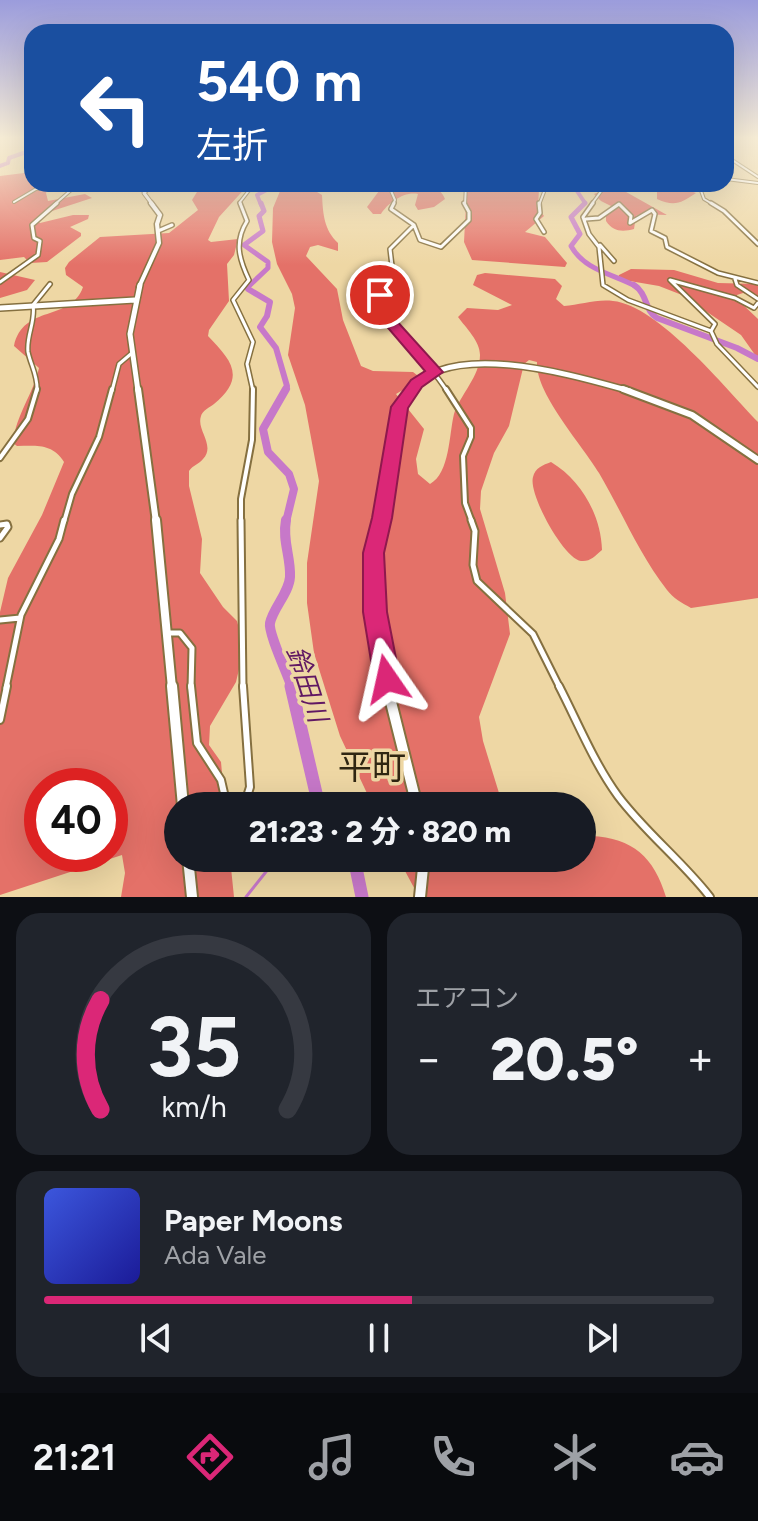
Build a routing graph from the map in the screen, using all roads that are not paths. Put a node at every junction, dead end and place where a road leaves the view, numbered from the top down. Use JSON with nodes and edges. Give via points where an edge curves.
{"nodes":[{"id":1,"x":31,"y":192,"type":"edge"},
{"id":2,"x":69,"y":192,"type":"edge"},
{"id":3,"x":145,"y":192,"type":"edge"},
{"id":4,"x":248,"y":192,"type":"edge"},
{"id":5,"x":392,"y":192,"type":"edge"},
{"id":6,"x":465,"y":192,"type":"edge"},
{"id":7,"x":544,"y":192,"type":"edge"},
{"id":8,"x":701,"y":192,"type":"edge"},
{"id":9,"x":599,"y":194,"type":"edge"},
{"id":10,"x":14,"y":202,"type":"dead end"},
{"id":11,"x":584,"y":220,"type":"junction"},
{"id":12,"x":172,"y":225,"type":"dead end"},
{"id":13,"x":414,"y":225,"type":"junction"},
{"id":14,"x":158,"y":231,"type":"junction"},
{"id":15,"x":544,"y":232,"type":"dead end"},
{"id":16,"x":598,"y":244,"type":"junction"},
{"id":17,"x":758,"y":244,"type":"edge"},
{"id":18,"x":614,"y":261,"type":"dead end"},
{"id":19,"x":735,"y":279,"type":"junction"},
{"id":20,"x":0,"y":282,"type":"edge"},
{"id":21,"x":758,"y":283,"type":"edge"},
{"id":22,"x":50,"y":284,"type":"dead end"},
{"id":23,"x":135,"y":300,"type":"junction"},
{"id":24,"x":758,"y":301,"type":"edge"},
{"id":25,"x":35,"y":306,"type":"junction"},
{"id":26,"x":0,"y":308,"type":"edge"},
{"id":27,"x":713,"y":333,"type":"junction"},
{"id":28,"x":132,"y":353,"type":"junction"},
{"id":29,"x":435,"y":372,"type":"junction"},
{"id":30,"x":758,"y":387,"type":"edge"},
{"id":31,"x":0,"y":458,"type":"edge"},
{"id":32,"x":758,"y":460,"type":"edge"},
{"id":33,"x":0,"y":525,"type":"edge"},
{"id":34,"x":0,"y":538,"type":"edge"},
{"id":35,"x":20,"y":618,"type":"junction"},
{"id":36,"x":0,"y":620,"type":"edge"},
{"id":37,"x":168,"y":633,"type":"junction"},
{"id":38,"x":0,"y":720,"type":"edge"},
{"id":39,"x":182,"y":792,"type":"edge"},
{"id":40,"x":224,"y":792,"type":"edge"},
{"id":41,"x":248,"y":792,"type":"edge"},
{"id":42,"x":414,"y":792,"type":"edge"},
{"id":43,"x":189,"y":872,"type":"edge"},
{"id":44,"x":423,"y":872,"type":"edge"},
{"id":45,"x":192,"y":897,"type":"edge"},
{"id":46,"x":420,"y":897,"type":"edge"},
{"id":47,"x":710,"y":897,"type":"edge"}],
"edges":[{"from":1,"to":10,"type":"street"},
{"from":2,"to":20,"type":"street","via":[[32,225],[34,238],[40,241],[38,255]]},
{"from":3,"to":14,"type":"street","via":[[159,212]]},
{"from":4,"to":41,"type":"street","via":[[240,202],[247,221],[236,251],[249,280],[233,300],[253,342],[247,364],[253,381],[252,440],[241,499]]},
{"from":5,"to":13,"type":"street","via":[[391,209]]},
{"from":6,"to":13,"type":"street","via":[[469,220],[445,247],[420,240]]},
{"from":7,"to":15,"type":"street","via":[[536,219]]},
{"from":8,"to":17,"type":"street"},
{"from":9,"to":11,"type":"street"},
{"from":11,"to":16,"type":"street"},
{"from":11,"to":19,"type":"street","via":[[599,218],[619,204],[631,216],[630,223],[652,210],[650,230],[665,238],[665,246]]},
{"from":12,"to":14,"type":"street"},
{"from":13,"to":29,"type":"street","via":[[390,249],[392,266],[377,305]]},
{"from":14,"to":23,"type":"street","via":[[159,243]]},
{"from":16,"to":18,"type":"street"},
{"from":16,"to":27,"type":"street","via":[[606,287]]},
{"from":19,"to":21,"type":"street"},
{"from":19,"to":24,"type":"street"},
{"from":22,"to":25,"type":"street"},
{"from":23,"to":25,"type":"street"},
{"from":23,"to":28,"type":"street"},
{"from":24,"to":27,"type":"street","via":[[754,308],[670,280],[715,324]]},
{"from":25,"to":26,"type":"street"},
{"from":25,"to":31,"type":"street","via":[[28,348],[36,373],[35,397],[20,434]]},
{"from":27,"to":30,"type":"street"},
{"from":28,"to":35,"type":"street","via":[[119,364],[99,437],[72,494],[59,539]]},
{"from":28,"to":37,"type":"street"},
{"from":29,"to":32,"type":"street","via":[[466,364],[501,364],[626,390],[700,419]]},
{"from":29,"to":42,"type":"street","via":[[416,384],[399,407],[373,553],[381,652]]},
{"from":29,"to":47,"type":"street","via":[[471,428],[463,456],[477,581],[533,634],[620,799]]},
{"from":33,"to":34,"type":"street","via":[[8,527]]},
{"from":35,"to":36,"type":"street"},
{"from":35,"to":38,"type":"street"},
{"from":37,"to":39,"type":"street"},
{"from":37,"to":40,"type":"street","via":[[180,633],[192,648],[197,743]]},
{"from":43,"to":45,"type":"street"},
{"from":44,"to":46,"type":"street"}]}
